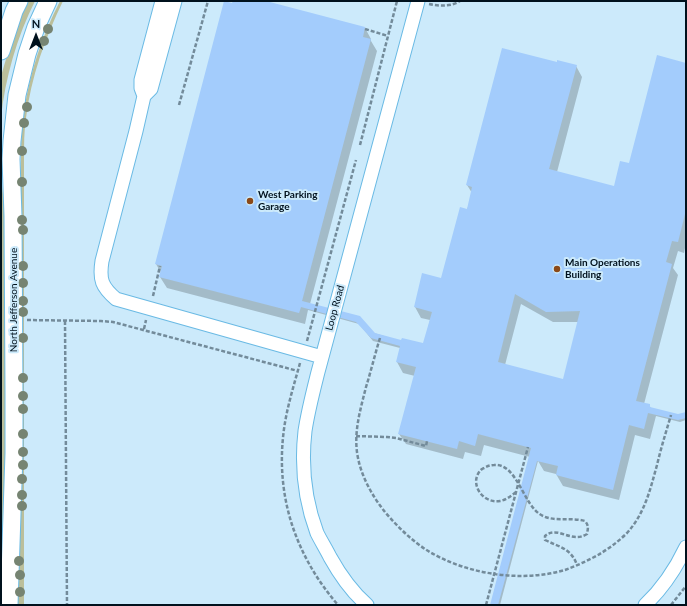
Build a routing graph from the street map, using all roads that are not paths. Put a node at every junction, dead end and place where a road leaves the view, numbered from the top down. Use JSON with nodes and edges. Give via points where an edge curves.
{"nodes":[{"id":1,"x":19,"y":1,"type":"edge"},
{"id":2,"x":48,"y":1,"type":"edge"},
{"id":3,"x":162,"y":1,"type":"edge"},
{"id":4,"x":175,"y":1,"type":"edge"},
{"id":5,"x":422,"y":2,"type":"edge"},
{"id":6,"x":1,"y":50,"type":"edge"},
{"id":7,"x":144,"y":96,"type":"junction"},
{"id":8,"x":322,"y":356,"type":"junction"},
{"id":9,"x":686,"y":548,"type":"edge"},
{"id":10,"x":8,"y":605,"type":"edge"},
{"id":11,"x":367,"y":605,"type":"edge"},
{"id":12,"x":644,"y":605,"type":"edge"}],
"edges":[{"from":1,"to":6,"type":"main road"},
{"from":2,"to":10,"type":"main road","name":"North Jefferson Avenue","via":[[36,27],[23,69],[16,101],[12,141],[14,453]]},
{"from":3,"to":7,"type":"lane","via":[[141,80]]},
{"from":4,"to":7,"type":"lane","via":[[151,89]]},
{"from":5,"to":8,"type":"lane","name":"Loop Road"},
{"from":7,"to":8,"type":"lane","via":[[102,261],[102,282],[107,291],[116,300]]},
{"from":8,"to":11,"type":"lane","name":"Loop Road","via":[[305,432],[305,481],[308,504],[318,534],[342,577]]},
{"from":9,"to":12,"type":"lane","via":[[666,581]]}]}
